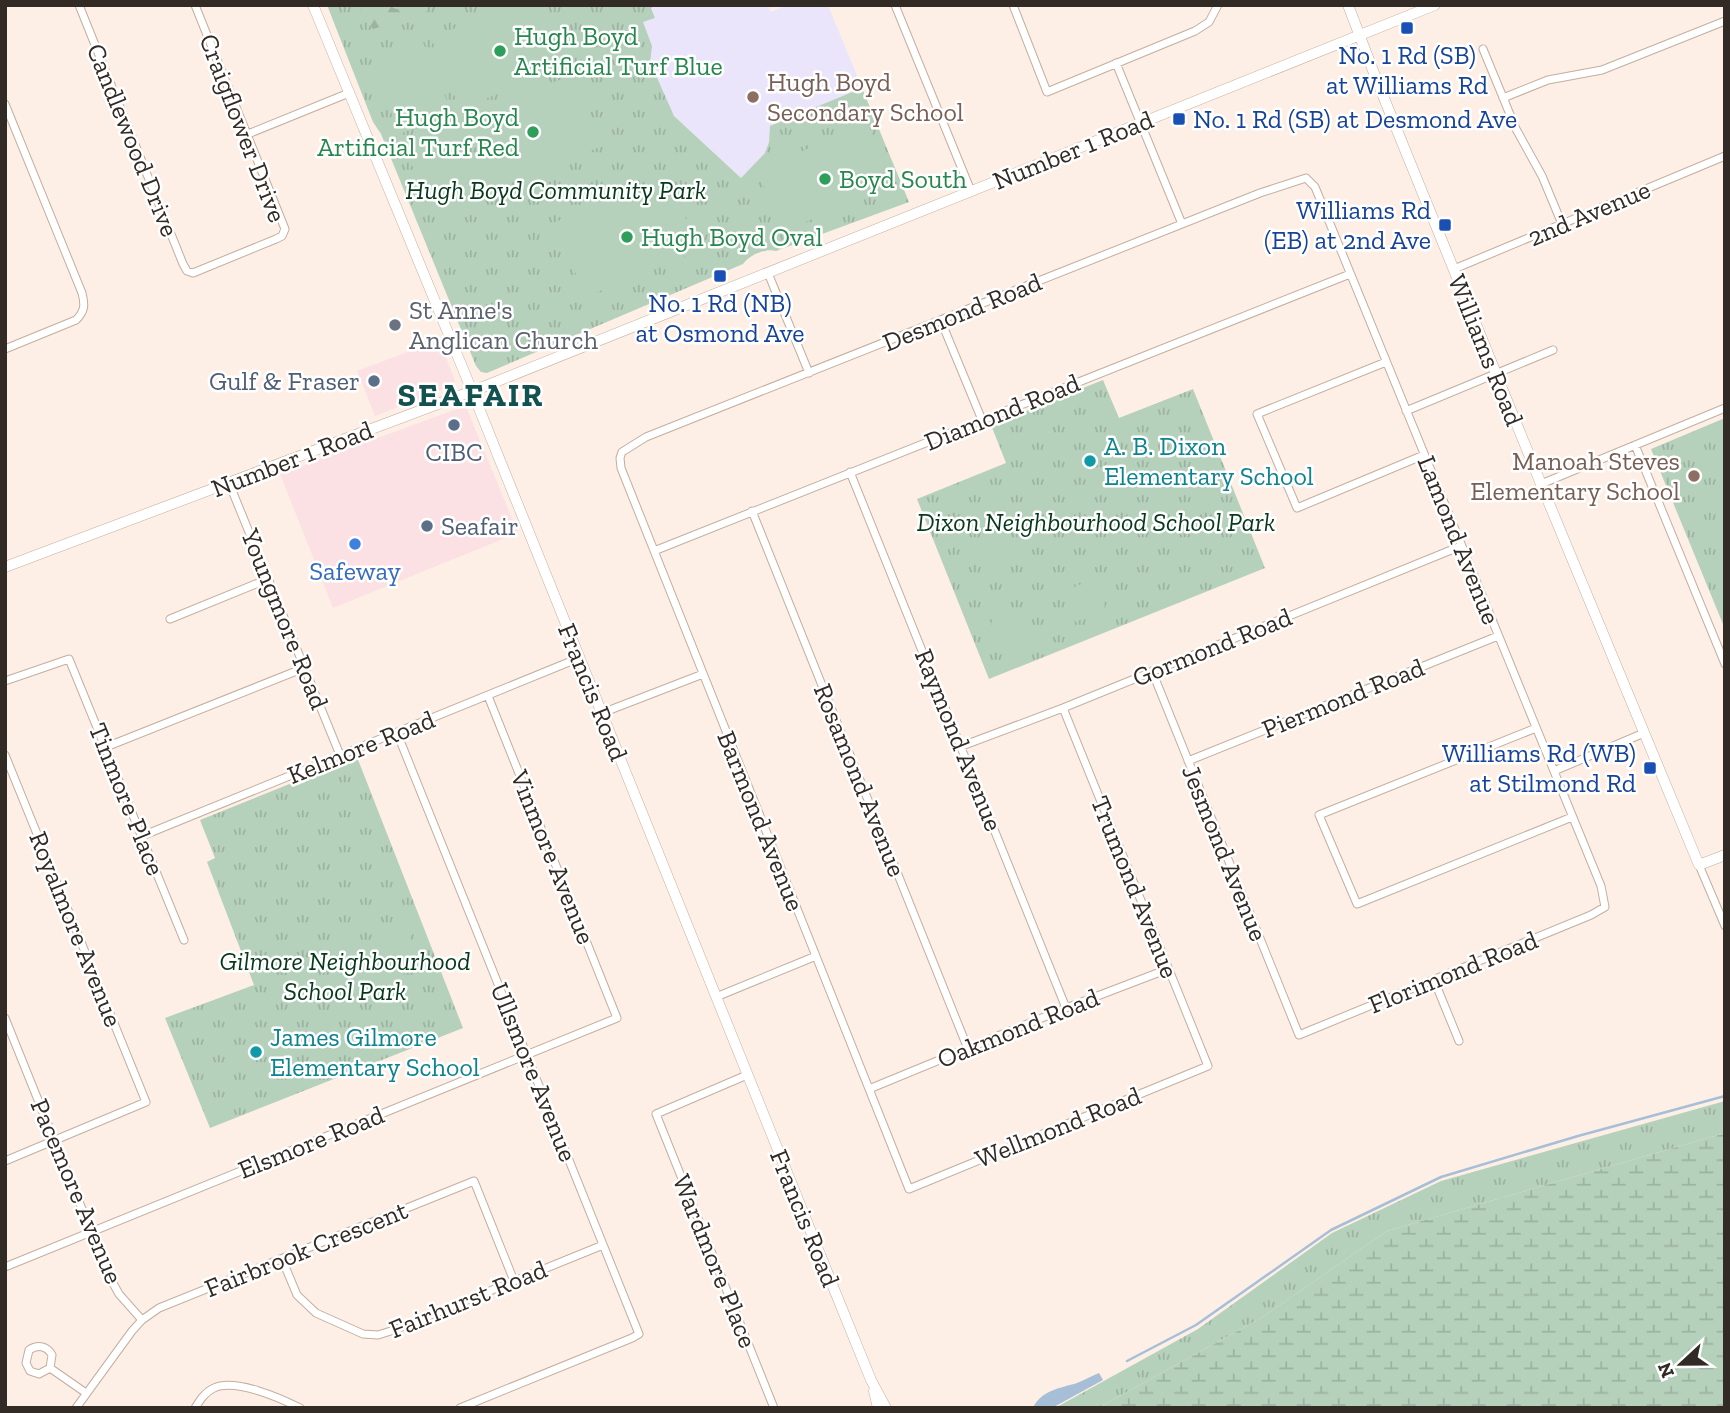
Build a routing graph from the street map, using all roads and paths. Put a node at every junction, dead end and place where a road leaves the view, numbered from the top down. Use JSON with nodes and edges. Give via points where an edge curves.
{"nodes":[{"id":1,"x":79,"y":5,"type":"edge"},
{"id":2,"x":195,"y":5,"type":"edge"},
{"id":3,"x":313,"y":5,"type":"edge"},
{"id":4,"x":895,"y":5,"type":"edge"},
{"id":5,"x":1013,"y":5,"type":"edge"},
{"id":6,"x":1348,"y":5,"type":"edge"},
{"id":7,"x":1435,"y":5,"type":"edge"},
{"id":8,"x":1218,"y":6,"type":"edge"},
{"id":9,"x":1725,"y":21,"type":"edge"},
{"id":10,"x":1359,"y":36,"type":"junction"},
{"id":11,"x":1483,"y":49,"type":"dead end"},
{"id":12,"x":1116,"y":63,"type":"junction"},
{"id":13,"x":349,"y":93,"type":"junction"},
{"id":14,"x":1503,"y":98,"type":"junction"},
{"id":15,"x":5,"y":104,"type":"edge"},
{"id":16,"x":1141,"y":123,"type":"junction"},
{"id":17,"x":248,"y":134,"type":"junction"},
{"id":18,"x":1725,"y":156,"type":"edge"},
{"id":19,"x":1306,"y":178,"type":"joint"},
{"id":20,"x":971,"y":191,"type":"junction"},
{"id":21,"x":1182,"y":224,"type":"junction"},
{"id":22,"x":1562,"y":224,"type":"junction"},
{"id":23,"x":1454,"y":269,"type":"junction"},
{"id":24,"x":190,"y":272,"type":"joint"},
{"id":25,"x":768,"y":273,"type":"junction"},
{"id":26,"x":1350,"y":274,"type":"junction"},
{"id":27,"x":941,"y":321,"type":"junction"},
{"id":28,"x":5,"y":349,"type":"edge"},
{"id":29,"x":1553,"y":349,"type":"dead end"},
{"id":30,"x":1386,"y":362,"type":"junction"},
{"id":31,"x":809,"y":373,"type":"junction"},
{"id":32,"x":1496,"y":373,"type":"junction"},
{"id":33,"x":472,"y":391,"type":"junction"},
{"id":34,"x":1725,"y":408,"type":"edge"},
{"id":35,"x":1406,"y":411,"type":"junction"},
{"id":36,"x":982,"y":420,"type":"junction"},
{"id":37,"x":1635,"y":445,"type":"junction"},
{"id":38,"x":622,"y":452,"type":"joint"},
{"id":39,"x":1424,"y":455,"type":"junction"},
{"id":40,"x":850,"y":472,"type":"junction"},
{"id":41,"x":229,"y":483,"type":"junction"},
{"id":42,"x":1541,"y":484,"type":"junction"},
{"id":43,"x":752,"y":511,"type":"junction"},
{"id":44,"x":1461,"y":546,"type":"junction"},
{"id":45,"x":654,"y":551,"type":"junction"},
{"id":46,"x":5,"y":567,"type":"edge"},
{"id":47,"x":268,"y":579,"type":"junction"},
{"id":48,"x":170,"y":619,"type":"dead end"},
{"id":49,"x":1498,"y":636,"type":"junction"},
{"id":50,"x":579,"y":658,"type":"junction"},
{"id":51,"x":1725,"y":664,"type":"edge"},
{"id":52,"x":304,"y":668,"type":"junction"},
{"id":53,"x":1152,"y":671,"type":"junction"},
{"id":54,"x":703,"y":674,"type":"junction"},
{"id":55,"x":5,"y":681,"type":"edge"},
{"id":56,"x":488,"y":696,"type":"junction"},
{"id":57,"x":1063,"y":709,"type":"junction"},
{"id":58,"x":602,"y":713,"type":"junction"},
{"id":59,"x":1536,"y":728,"type":"junction"},
{"id":60,"x":397,"y":733,"type":"junction"},
{"id":61,"x":1644,"y":733,"type":"junction"},
{"id":62,"x":962,"y":746,"type":"junction"},
{"id":63,"x":106,"y":747,"type":"junction"},
{"id":64,"x":5,"y":755,"type":"edge"},
{"id":65,"x":340,"y":755,"type":"junction"},
{"id":66,"x":1188,"y":761,"type":"junction"},
{"id":67,"x":1554,"y":771,"type":"junction"},
{"id":68,"x":1572,"y":817,"type":"junction"},
{"id":69,"x":142,"y":836,"type":"junction"},
{"id":70,"x":1725,"y":855,"type":"edge"},
{"id":71,"x":1699,"y":865,"type":"junction"},
{"id":72,"x":1605,"y":907,"type":"joint"},
{"id":73,"x":1725,"y":926,"type":"edge"},
{"id":74,"x":184,"y":940,"type":"dead end"},
{"id":75,"x":816,"y":956,"type":"junction"},
{"id":76,"x":1168,"y":969,"type":"junction"},
{"id":77,"x":1434,"y":980,"type":"junction"},
{"id":78,"x":716,"y":998,"type":"junction"},
{"id":79,"x":1066,"y":1008,"type":"junction"},
{"id":80,"x":5,"y":1018,"type":"edge"},
{"id":81,"x":617,"y":1018,"type":"joint"},
{"id":82,"x":1299,"y":1035,"type":"joint"},
{"id":83,"x":14,"y":1039,"type":"junction"},
{"id":84,"x":1459,"y":1041,"type":"dead end"},
{"id":85,"x":5,"y":1042,"type":"edge"},
{"id":86,"x":968,"y":1049,"type":"junction"},
{"id":87,"x":527,"y":1055,"type":"junction"},
{"id":88,"x":1208,"y":1066,"type":"joint"},
{"id":89,"x":747,"y":1075,"type":"junction"},
{"id":90,"x":869,"y":1089,"type":"junction"},
{"id":91,"x":55,"y":1141,"type":"junction"},
{"id":92,"x":5,"y":1161,"type":"edge"},
{"id":93,"x":909,"y":1189,"type":"joint"},
{"id":94,"x":91,"y":1232,"type":"junction"},
{"id":95,"x":603,"y":1245,"type":"junction"},
{"id":96,"x":282,"y":1259,"type":"junction"},
{"id":97,"x":5,"y":1267,"type":"edge"},
{"id":98,"x":514,"y":1281,"type":"junction"},
{"id":99,"x":142,"y":1320,"type":"junction"},
{"id":100,"x":50,"y":1368,"type":"dead end"},
{"id":101,"x":872,"y":1380,"type":"junction"},
{"id":102,"x":86,"y":1393,"type":"junction"},
{"id":103,"x":76,"y":1408,"type":"edge"},
{"id":104,"x":195,"y":1408,"type":"edge"},
{"id":105,"x":300,"y":1408,"type":"edge"},
{"id":106,"x":460,"y":1408,"type":"edge"},
{"id":107,"x":774,"y":1408,"type":"edge"},
{"id":108,"x":878,"y":1408,"type":"edge"},
{"id":109,"x":886,"y":1408,"type":"edge"}],
"edges":[{"from":1,"to":24,"type":"street","name":"Candlewood Drive"},
{"from":2,"to":17,"type":"street","name":"Craigflower Drive"},
{"from":3,"to":13,"type":"street","name":"Francis Road"},
{"from":4,"to":20,"type":"street"},
{"from":5,"to":12,"type":"street","via":[[1047,92]]},
{"from":6,"to":10,"type":"street","name":"Williams Road"},
{"from":7,"to":10,"type":"street","name":"Number 1 Road"},
{"from":8,"to":12,"type":"street","via":[[1209,22],[1195,31]]},
{"from":9,"to":14,"type":"street","via":[[1602,70],[1548,80]]},
{"from":10,"to":16,"type":"street","name":"Number 1 Road"},
{"from":10,"to":23,"type":"street","name":"Williams Road"},
{"from":11,"to":14,"type":"street"},
{"from":12,"to":16,"type":"street"},
{"from":13,"to":17,"type":"street"},
{"from":13,"to":33,"type":"street","name":"Francis Road"},
{"from":14,"to":22,"type":"street"},
{"from":15,"to":28,"type":"street","via":[[82,293],[84,311],[76,320]]},
{"from":16,"to":20,"type":"street","name":"Number 1 Road"},
{"from":16,"to":21,"type":"street"},
{"from":17,"to":24,"type":"street","name":"Craigflower Drive","via":[[284,231],[276,239]]},
{"from":18,"to":22,"type":"street","name":"2nd Avenue"},
{"from":19,"to":21,"type":"street","name":"Desmond Road"},
{"from":19,"to":26,"type":"street","name":"Lamond Avenue","via":[[1315,187]]},
{"from":20,"to":25,"type":"street","name":"Number 1 Road"},
{"from":21,"to":27,"type":"street","name":"Desmond Road"},
{"from":22,"to":23,"type":"street","name":"2nd Avenue"},
{"from":23,"to":32,"type":"street","name":"Williams Road"},
{"from":25,"to":31,"type":"street"},
{"from":25,"to":33,"type":"street","name":"Number 1 Road"},
{"from":26,"to":30,"type":"street","name":"Lamond Avenue"},
{"from":26,"to":36,"type":"street","name":"Diamond Road"},
{"from":27,"to":31,"type":"street","name":"Desmond Road"},
{"from":27,"to":36,"type":"street"},
{"from":29,"to":32,"type":"street"},
{"from":30,"to":35,"type":"street","name":"Lamond Avenue"},
{"from":30,"to":39,"type":"street","via":[[1258,414],[1297,508]]},
{"from":31,"to":38,"type":"street","name":"Desmond Road","via":[[646,437]]},
{"from":32,"to":35,"type":"street"},
{"from":32,"to":42,"type":"street","name":"Williams Road"},
{"from":33,"to":41,"type":"street","name":"Number 1 Road"},
{"from":33,"to":50,"type":"street","name":"Francis Road"},
{"from":34,"to":37,"type":"street"},
{"from":35,"to":39,"type":"street","name":"Lamond Avenue"},
{"from":36,"to":40,"type":"street","name":"Diamond Road"},
{"from":37,"to":42,"type":"street"},
{"from":37,"to":51,"type":"street"},
{"from":38,"to":45,"type":"street","name":"Barmond Avenue","via":[[621,468]]},
{"from":39,"to":44,"type":"street","name":"Lamond Avenue"},
{"from":40,"to":43,"type":"street","name":"Diamond Road"},
{"from":40,"to":62,"type":"street","name":"Raymond Avenue"},
{"from":41,"to":46,"type":"street","name":"Number 1 Road"},
{"from":41,"to":47,"type":"street","name":"Youngmore Road"},
{"from":42,"to":61,"type":"street","name":"Williams Road"},
{"from":43,"to":45,"type":"street","name":"Diamond Road"},
{"from":43,"to":86,"type":"street","name":"Rosamond Avenue"},
{"from":44,"to":49,"type":"street","name":"Lamond Avenue"},
{"from":44,"to":53,"type":"street","name":"Gormond Road"},
{"from":45,"to":54,"type":"street","name":"Barmond Avenue"},
{"from":47,"to":48,"type":"street"},
{"from":47,"to":52,"type":"street","name":"Youngmore Road"},
{"from":49,"to":59,"type":"street","name":"Lamond Avenue"},
{"from":49,"to":66,"type":"street","name":"Piermond Road"},
{"from":50,"to":56,"type":"street","name":"Kelmore Road"},
{"from":50,"to":58,"type":"street","name":"Francis Road"},
{"from":52,"to":63,"type":"street"},
{"from":52,"to":65,"type":"street","name":"Youngmore Road"},
{"from":53,"to":57,"type":"street","name":"Gormond Road"},
{"from":53,"to":66,"type":"street","name":"Jesmond Avenue"},
{"from":54,"to":58,"type":"street"},
{"from":54,"to":75,"type":"street","name":"Barmond Avenue"},
{"from":55,"to":63,"type":"street","name":"Tinmore Place","via":[[69,659]]},
{"from":56,"to":60,"type":"street","name":"Kelmore Road"},
{"from":56,"to":81,"type":"street","name":"Vinmore Avenue"},
{"from":57,"to":62,"type":"street","name":"Gormond Road"},
{"from":57,"to":76,"type":"street","name":"Trumond Avenue"},
{"from":58,"to":78,"type":"street","name":"Francis Road"},
{"from":59,"to":67,"type":"street","name":"Lamond Avenue"},
{"from":59,"to":68,"type":"street","via":[[1319,815],[1357,904]]},
{"from":60,"to":65,"type":"street","name":"Kelmore Road"},
{"from":60,"to":87,"type":"street","name":"Ullsmore Avenue"},
{"from":61,"to":67,"type":"street"},
{"from":61,"to":71,"type":"street","name":"Williams Road"},
{"from":62,"to":79,"type":"street","name":"Raymond Avenue"},
{"from":63,"to":69,"type":"street","name":"Tinmore Place"},
{"from":64,"to":91,"type":"street","name":"Royalmore Avenue","via":[[146,1102]]},
{"from":65,"to":69,"type":"street","name":"Kelmore Road"},
{"from":66,"to":82,"type":"street","name":"Jesmond Avenue"},
{"from":67,"to":68,"type":"street","name":"Lamond Avenue"},
{"from":68,"to":72,"type":"street","name":"Lamond Avenue"},
{"from":69,"to":74,"type":"street","name":"Tinmore Place"},
{"from":70,"to":71,"type":"street"},
{"from":71,"to":73,"type":"street","name":"Williams Road"},
{"from":72,"to":77,"type":"street","name":"Florimond Road"},
{"from":75,"to":78,"type":"street"},
{"from":75,"to":90,"type":"street","name":"Barmond Avenue"},
{"from":76,"to":79,"type":"street","name":"Oakmond Road"},
{"from":76,"to":88,"type":"street","name":"Trumond Avenue"},
{"from":77,"to":82,"type":"street","name":"Florimond Road"},
{"from":77,"to":84,"type":"street"},
{"from":78,"to":89,"type":"street","name":"Francis Road"},
{"from":79,"to":86,"type":"street","name":"Oakmond Road"},
{"from":80,"to":83,"type":"street","name":"Pacemore Avenue"},
{"from":81,"to":87,"type":"street","name":"Elsmore Road"},
{"from":83,"to":85,"type":"street"},
{"from":83,"to":91,"type":"street","name":"Pacemore Avenue"},
{"from":86,"to":90,"type":"street","name":"Oakmond Road"},
{"from":87,"to":94,"type":"street","name":"Elsmore Road"},
{"from":87,"to":95,"type":"street","name":"Ullsmore Avenue"},
{"from":88,"to":93,"type":"street","name":"Wellmond Road"},
{"from":89,"to":101,"type":"street","name":"Francis Road"},
{"from":89,"to":107,"type":"street","name":"Wardmore Place","via":[[656,1114]]},
{"from":90,"to":93,"type":"street","name":"Barmond Avenue"},
{"from":91,"to":92,"type":"street"},
{"from":91,"to":94,"type":"street","name":"Pacemore Avenue"},
{"from":94,"to":97,"type":"street","name":"Elsmore Road"},
{"from":94,"to":99,"type":"street","name":"Pacemore Avenue","via":[[113,1285]]},
{"from":95,"to":98,"type":"street","name":"Fairhurst Road"},
{"from":95,"to":106,"type":"street","name":"Ullsmore Avenue","via":[[639,1334]]},
{"from":96,"to":98,"type":"street","name":"Fairhurst Road","via":[[297,1295],[308,1307],[371,1335]]},
{"from":96,"to":98,"type":"street","name":"Fairbrook Crescent","via":[[474,1181]]},
{"from":96,"to":99,"type":"street","name":"Fairbrook Crescent","via":[[159,1308]]},
{"from":99,"to":102,"type":"street","name":"Fairbrook Crescent"},
{"from":100,"to":102,"type":"street"},
{"from":101,"to":108,"type":"street","name":"Francis Road"},
{"from":101,"to":109,"type":"street","name":"Francis Road"},
{"from":102,"to":103,"type":"street","name":"Fairbrook Crescent"},
{"from":104,"to":105,"type":"street","via":[[211,1389],[227,1385],[268,1394]]}]}
